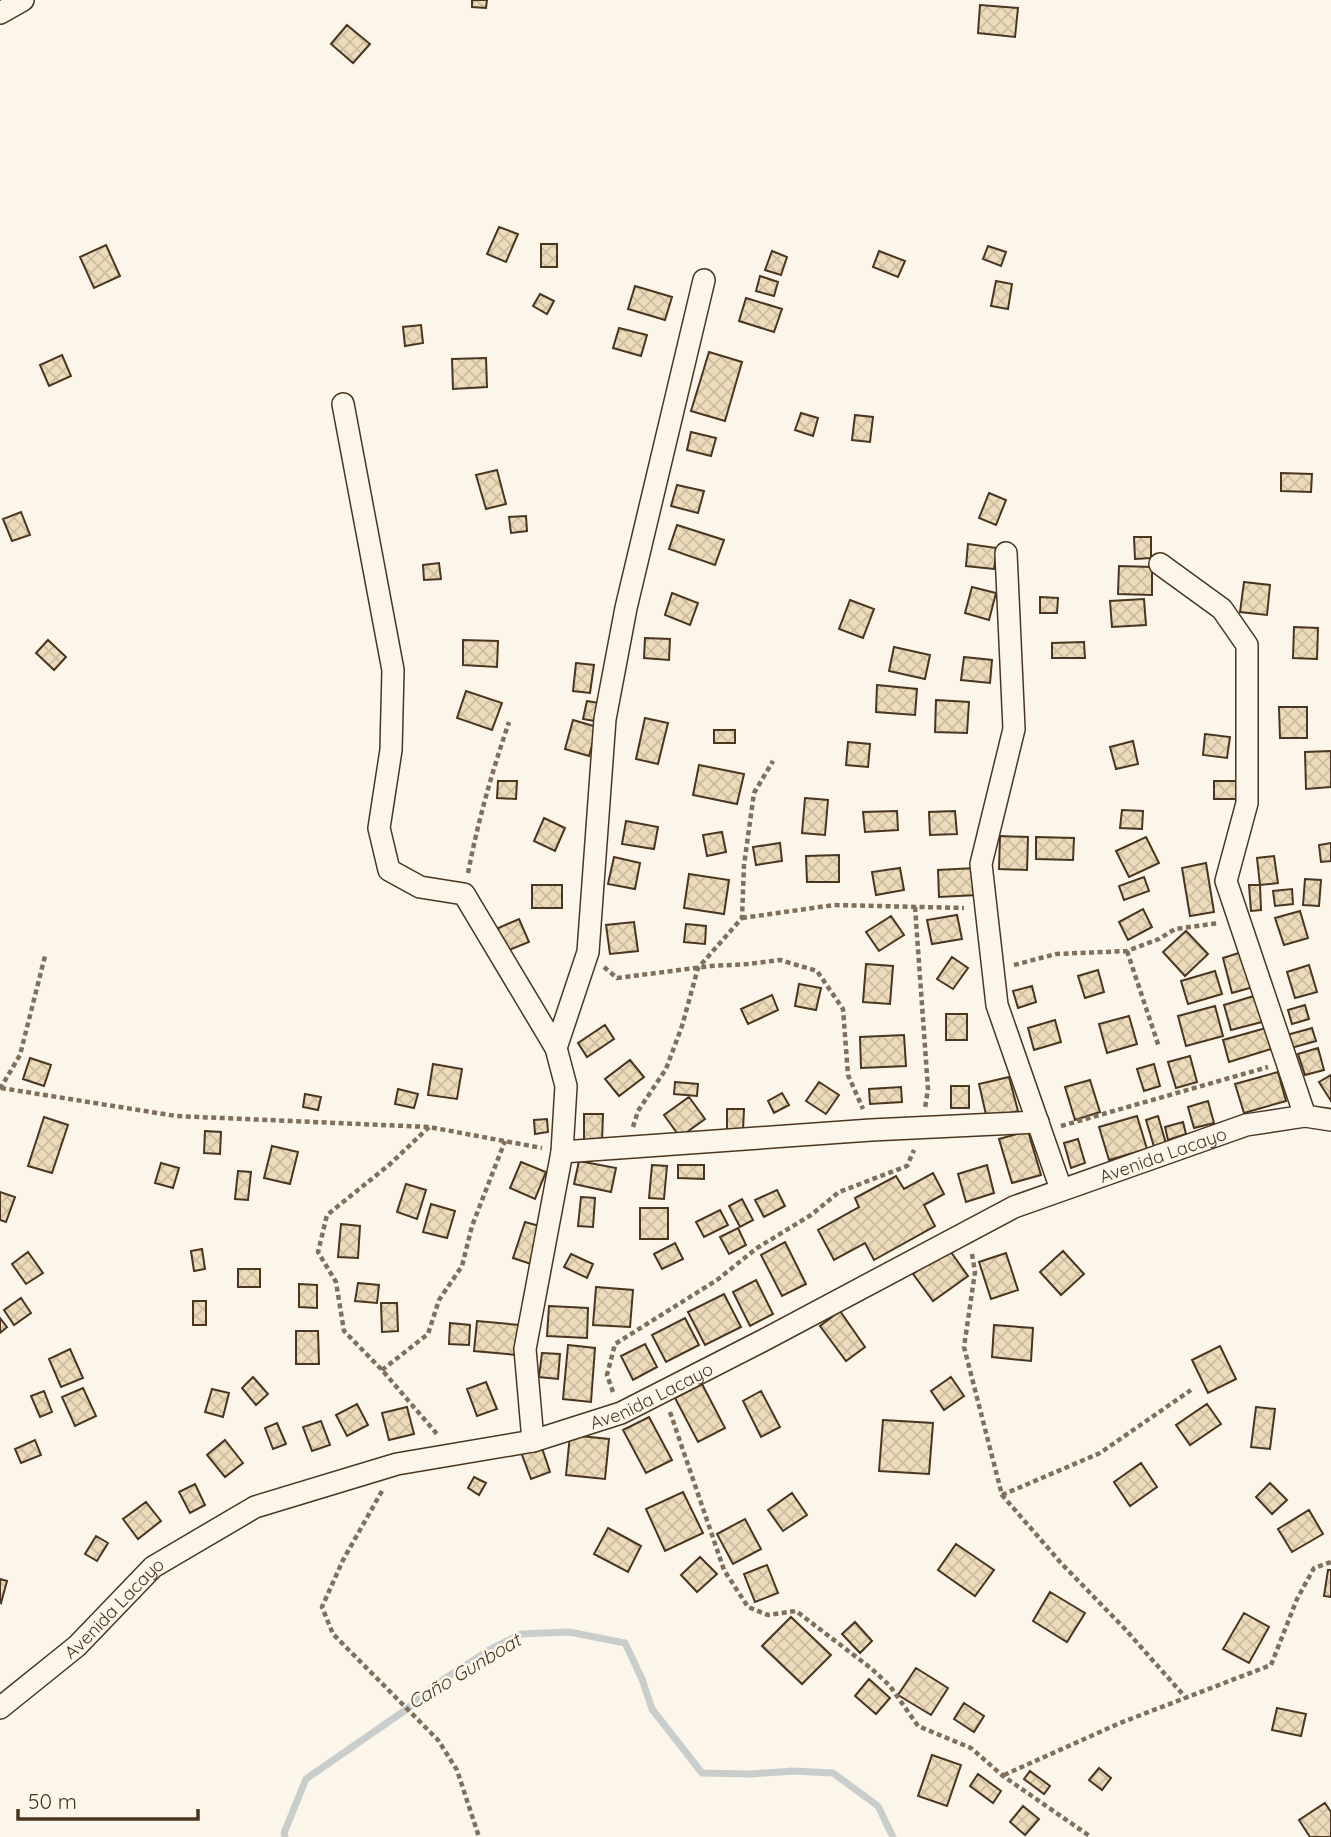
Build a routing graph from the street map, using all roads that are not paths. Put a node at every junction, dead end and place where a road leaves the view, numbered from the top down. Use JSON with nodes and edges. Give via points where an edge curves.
{"nodes":[{"id":1,"x":23,"y":0,"type":"edge"},
{"id":2,"x":0,"y":13,"type":"edge"},
{"id":3,"x":704,"y":280,"type":"dead end"},
{"id":4,"x":343,"y":404,"type":"dead end"},
{"id":5,"x":1006,"y":553,"type":"dead end"},
{"id":6,"x":1160,"y":564,"type":"dead end"},
{"id":7,"x":556,"y":1048,"type":"junction"},
{"id":8,"x":1305,"y":1116,"type":"junction"},
{"id":9,"x":1331,"y":1121,"type":"edge"},
{"id":10,"x":1040,"y":1127,"type":"junction"},
{"id":11,"x":562,"y":1152,"type":"junction"},
{"id":12,"x":1061,"y":1189,"type":"junction"},
{"id":13,"x":533,"y":1441,"type":"junction"},
{"id":14,"x":0,"y":1708,"type":"edge"}],
"edges":[{"from":1,"to":2,"type":"street"},
{"from":3,"to":7,"type":"street","via":[[626,608],[605,719],[588,952]]},
{"from":4,"to":7,"type":"street","via":[[393,670],[391,750],[379,828],[389,870],[420,887],[464,894]]},
{"from":5,"to":10,"type":"street","via":[[1014,729],[981,864],[997,1005]]},
{"from":6,"to":8,"type":"street","via":[[1222,609],[1247,645],[1247,803],[1226,881]]},
{"from":7,"to":11,"type":"street","via":[[566,1086]]},
{"from":8,"to":9,"type":"street","name":"Avenida Lacayo"},
{"from":8,"to":12,"type":"street","name":"Avenida Lacayo","via":[[1246,1125]]},
{"from":10,"to":11,"type":"street","via":[[871,1130]]},
{"from":10,"to":12,"type":"street"},
{"from":11,"to":13,"type":"street","via":[[525,1349]]},
{"from":12,"to":13,"type":"street","name":"Avenida Lacayo","via":[[1014,1207],[621,1413]]},
{"from":13,"to":14,"type":"street","name":"Avenida Lacayo","via":[[397,1464],[255,1507],[153,1567],[77,1646]]}]}
